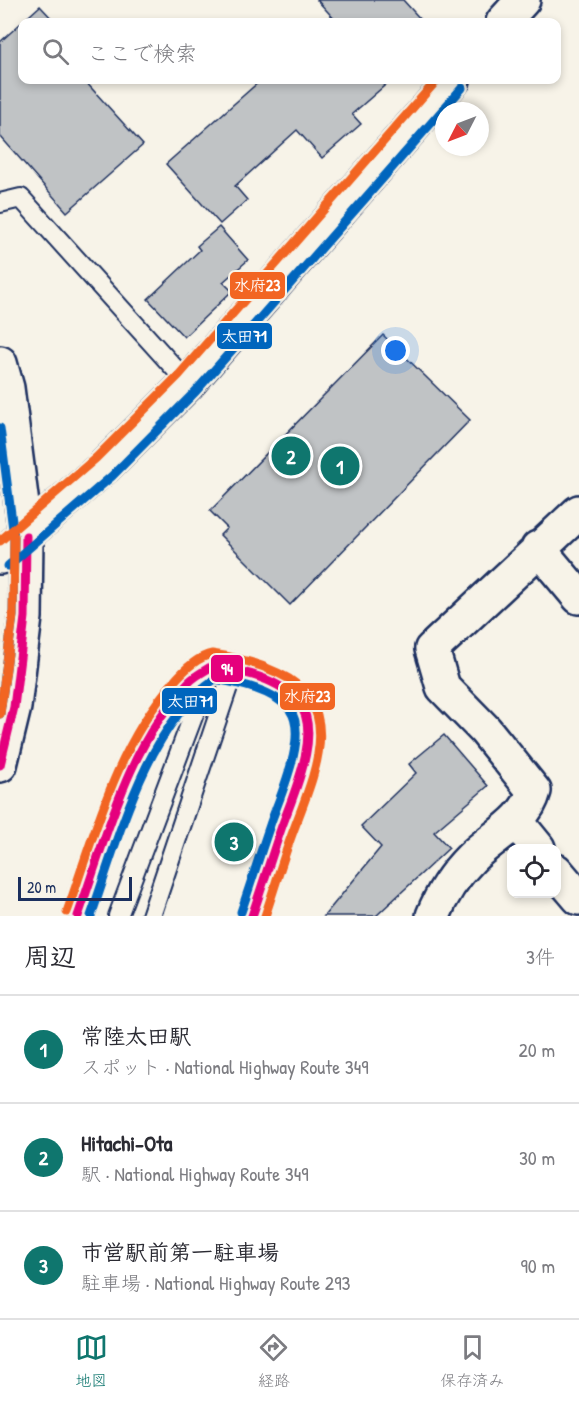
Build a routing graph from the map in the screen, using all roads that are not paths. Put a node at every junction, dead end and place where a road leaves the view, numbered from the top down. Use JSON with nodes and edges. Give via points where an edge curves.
{"nodes":[{"id":1,"x":523,"y":0,"type":"edge"},
{"id":2,"x":507,"y":18,"type":"edge"},
{"id":3,"x":450,"y":84,"type":"edge"},
{"id":4,"x":0,"y":203,"type":"edge"},
{"id":5,"x":0,"y":363,"type":"edge"},
{"id":6,"x":188,"y":383,"type":"junction"},
{"id":7,"x":579,"y":512,"type":"edge"},
{"id":8,"x":26,"y":536,"type":"junction"},
{"id":9,"x":538,"y":548,"type":"junction"},
{"id":10,"x":0,"y":557,"type":"edge"},
{"id":11,"x":579,"y":597,"type":"edge"},
{"id":12,"x":212,"y":666,"type":"junction"},
{"id":13,"x":234,"y":669,"type":"junction"},
{"id":14,"x":0,"y":765,"type":"edge"},
{"id":15,"x":516,"y":821,"type":"junction"},
{"id":16,"x":534,"y":844,"type":"edge"},
{"id":17,"x":561,"y":877,"type":"edge"},
{"id":18,"x":579,"y":898,"type":"edge"},
{"id":19,"x":78,"y":916,"type":"edge"},
{"id":20,"x":117,"y":916,"type":"edge"},
{"id":21,"x":152,"y":916,"type":"edge"},
{"id":22,"x":252,"y":916,"type":"edge"},
{"id":23,"x":433,"y":916,"type":"edge"}],
"edges":[{"from":1,"to":2,"type":"main road"},
{"from":3,"to":6,"type":"main road"},
{"from":4,"to":6,"type":"lane","via":[[21,198]]},
{"from":5,"to":8,"type":"main road","via":[[7,388]]},
{"from":6,"to":8,"type":"main road","via":[[112,459]]},
{"from":7,"to":9,"type":"main road"},
{"from":8,"to":10,"type":"main road"},
{"from":8,"to":14,"type":"main road","via":[[25,617],[14,707]]},
{"from":9,"to":11,"type":"main road"},
{"from":9,"to":15,"type":"main road","via":[[432,649],[443,687],[485,730],[534,791],[531,802]]},
{"from":12,"to":13,"type":"lane"},
{"from":12,"to":19,"type":"lane","via":[[191,680],[148,737],[129,774]]},
{"from":12,"to":20,"type":"lane"},
{"from":13,"to":21,"type":"lane"},
{"from":13,"to":22,"type":"lane","via":[[289,692],[305,713],[307,742],[300,774]]},
{"from":15,"to":16,"type":"main road"},
{"from":15,"to":23,"type":"main road","via":[[471,858],[442,893]]},
{"from":17,"to":18,"type":"main road"}]}
